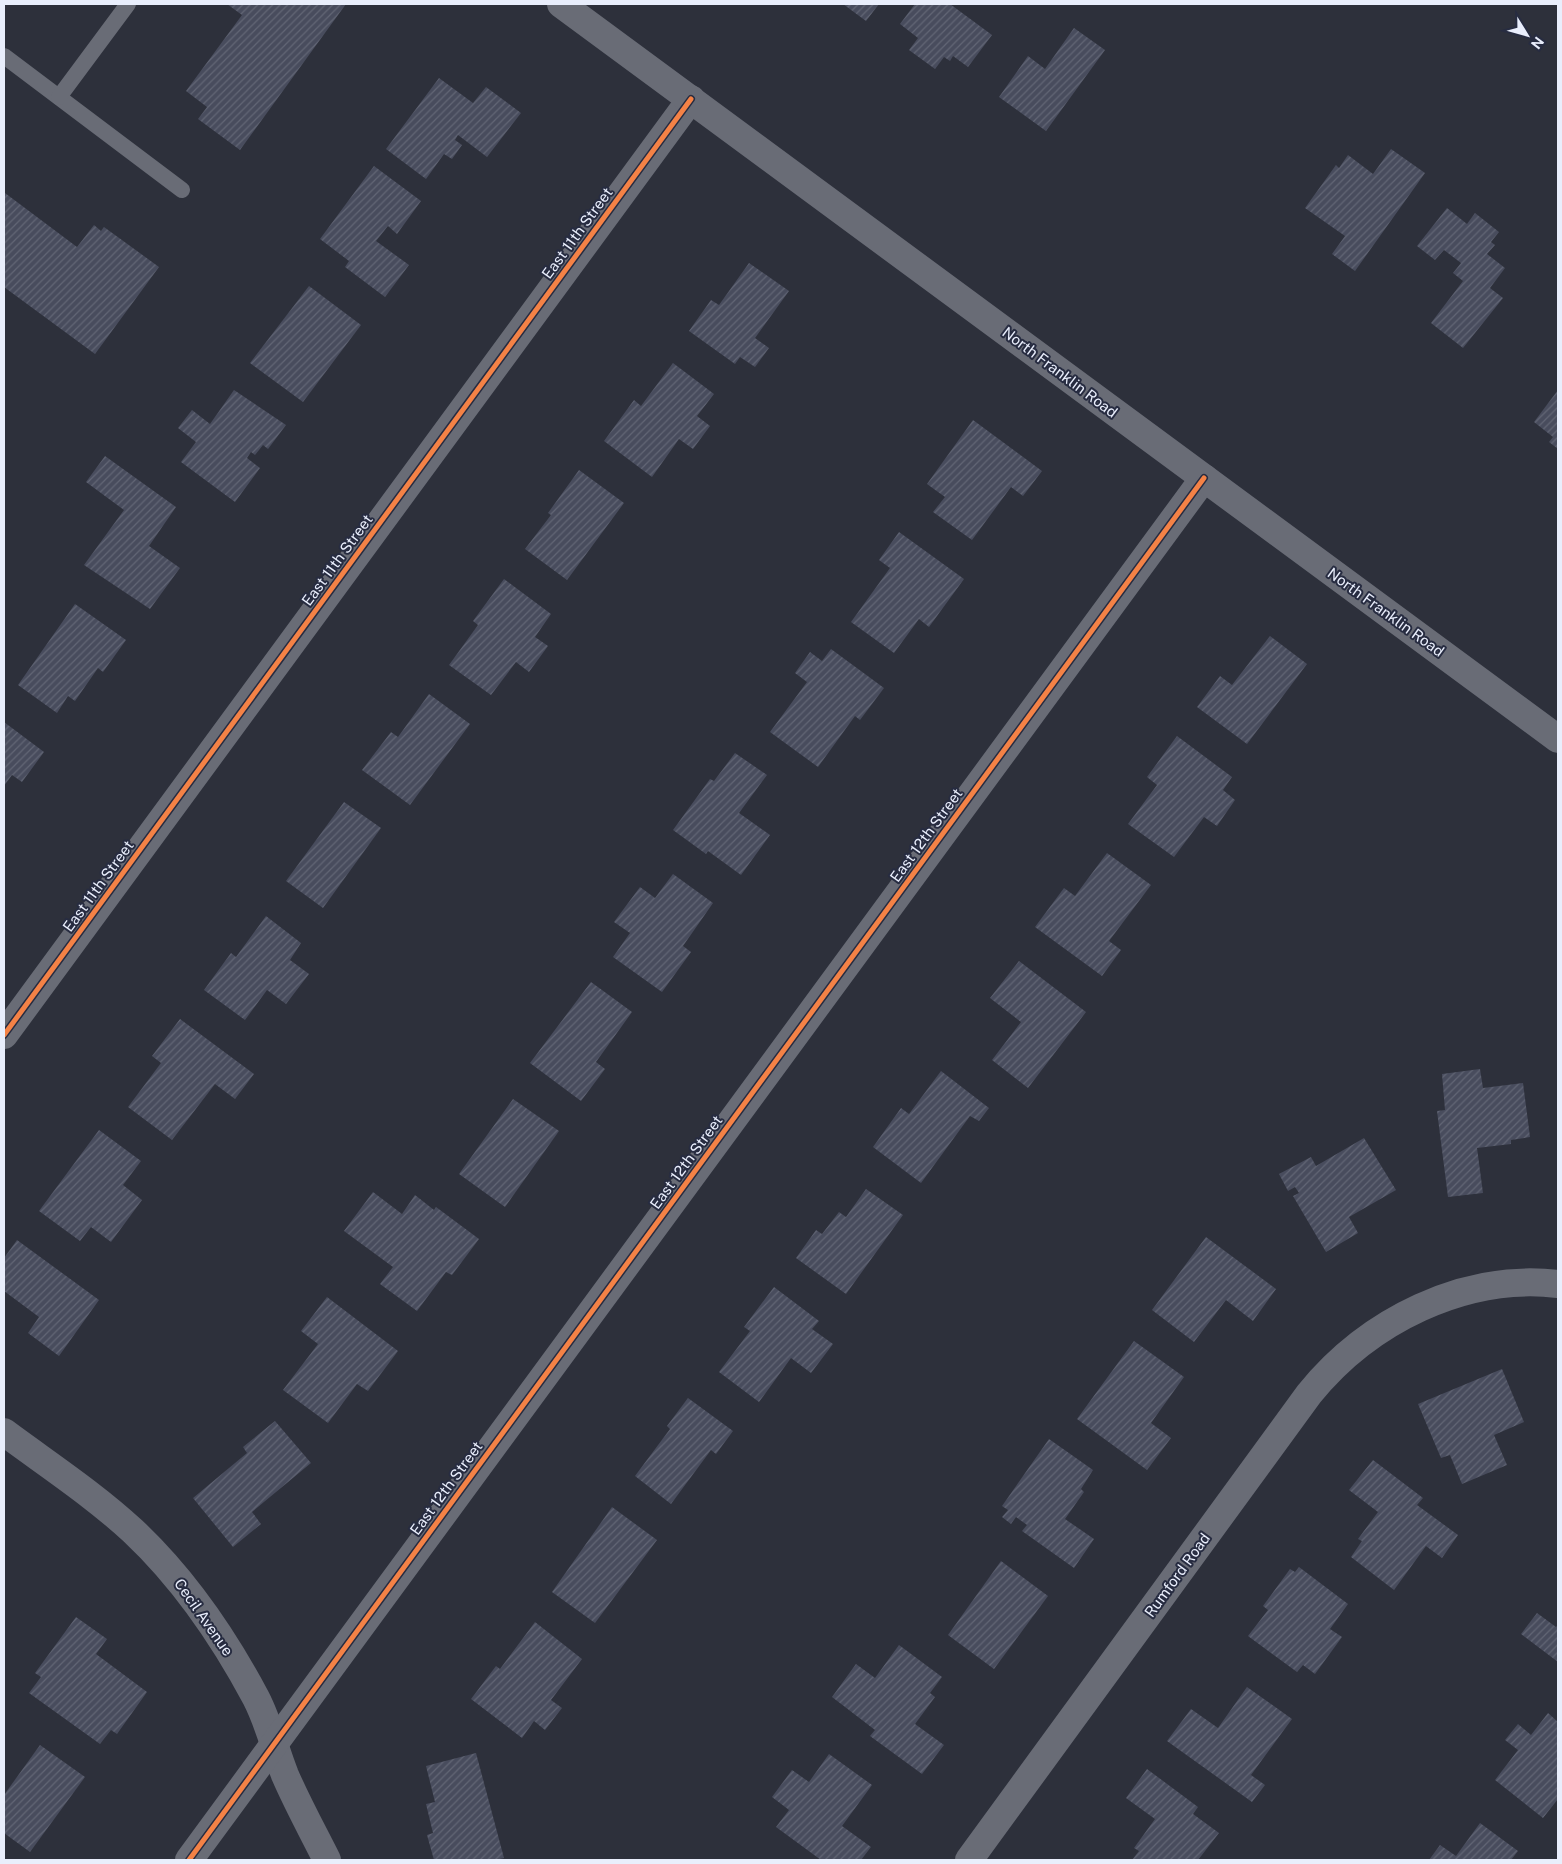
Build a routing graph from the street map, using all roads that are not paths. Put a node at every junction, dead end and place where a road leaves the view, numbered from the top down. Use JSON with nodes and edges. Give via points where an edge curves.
{"nodes":[{"id":1,"x":128,"y":4,"type":"edge"},
{"id":2,"x":561,"y":4,"type":"edge"},
{"id":3,"x":4,"y":56,"type":"edge"},
{"id":4,"x":59,"y":97,"type":"junction"},
{"id":5,"x":691,"y":99,"type":"junction"},
{"id":6,"x":182,"y":190,"type":"dead end"},
{"id":7,"x":1204,"y":478,"type":"junction"},
{"id":8,"x":1558,"y":739,"type":"edge"},
{"id":9,"x":4,"y":1035,"type":"edge"},
{"id":10,"x":1558,"y":1284,"type":"edge"},
{"id":11,"x":4,"y":1432,"type":"edge"},
{"id":12,"x":275,"y":1743,"type":"junction"},
{"id":13,"x":189,"y":1860,"type":"edge"},
{"id":14,"x":327,"y":1860,"type":"edge"},
{"id":15,"x":969,"y":1860,"type":"edge"}],
"edges":[{"from":1,"to":4,"type":"lane"},
{"from":2,"to":5,"type":"street","name":"North Franklin Road"},
{"from":3,"to":4,"type":"lane"},
{"from":4,"to":6,"type":"lane"},
{"from":5,"to":7,"type":"street","name":"North Franklin Road"},
{"from":5,"to":9,"type":"street","name":"East 11th Street"},
{"from":7,"to":8,"type":"street","name":"North Franklin Road"},
{"from":7,"to":12,"type":"street","name":"East 12th Street"},
{"from":10,"to":15,"type":"street","name":"Rumford Road","via":[[1502,1285],[1438,1300],[1408,1312],[1355,1347],[1309,1394]]},
{"from":11,"to":12,"type":"street","name":"Cecil Avenue","via":[[86,1491],[134,1532],[167,1566],[217,1630],[256,1699]]},
{"from":12,"to":13,"type":"street","name":"East 12th Street"},
{"from":12,"to":14,"type":"street","name":"Cecil Avenue","via":[[297,1804]]}]}
